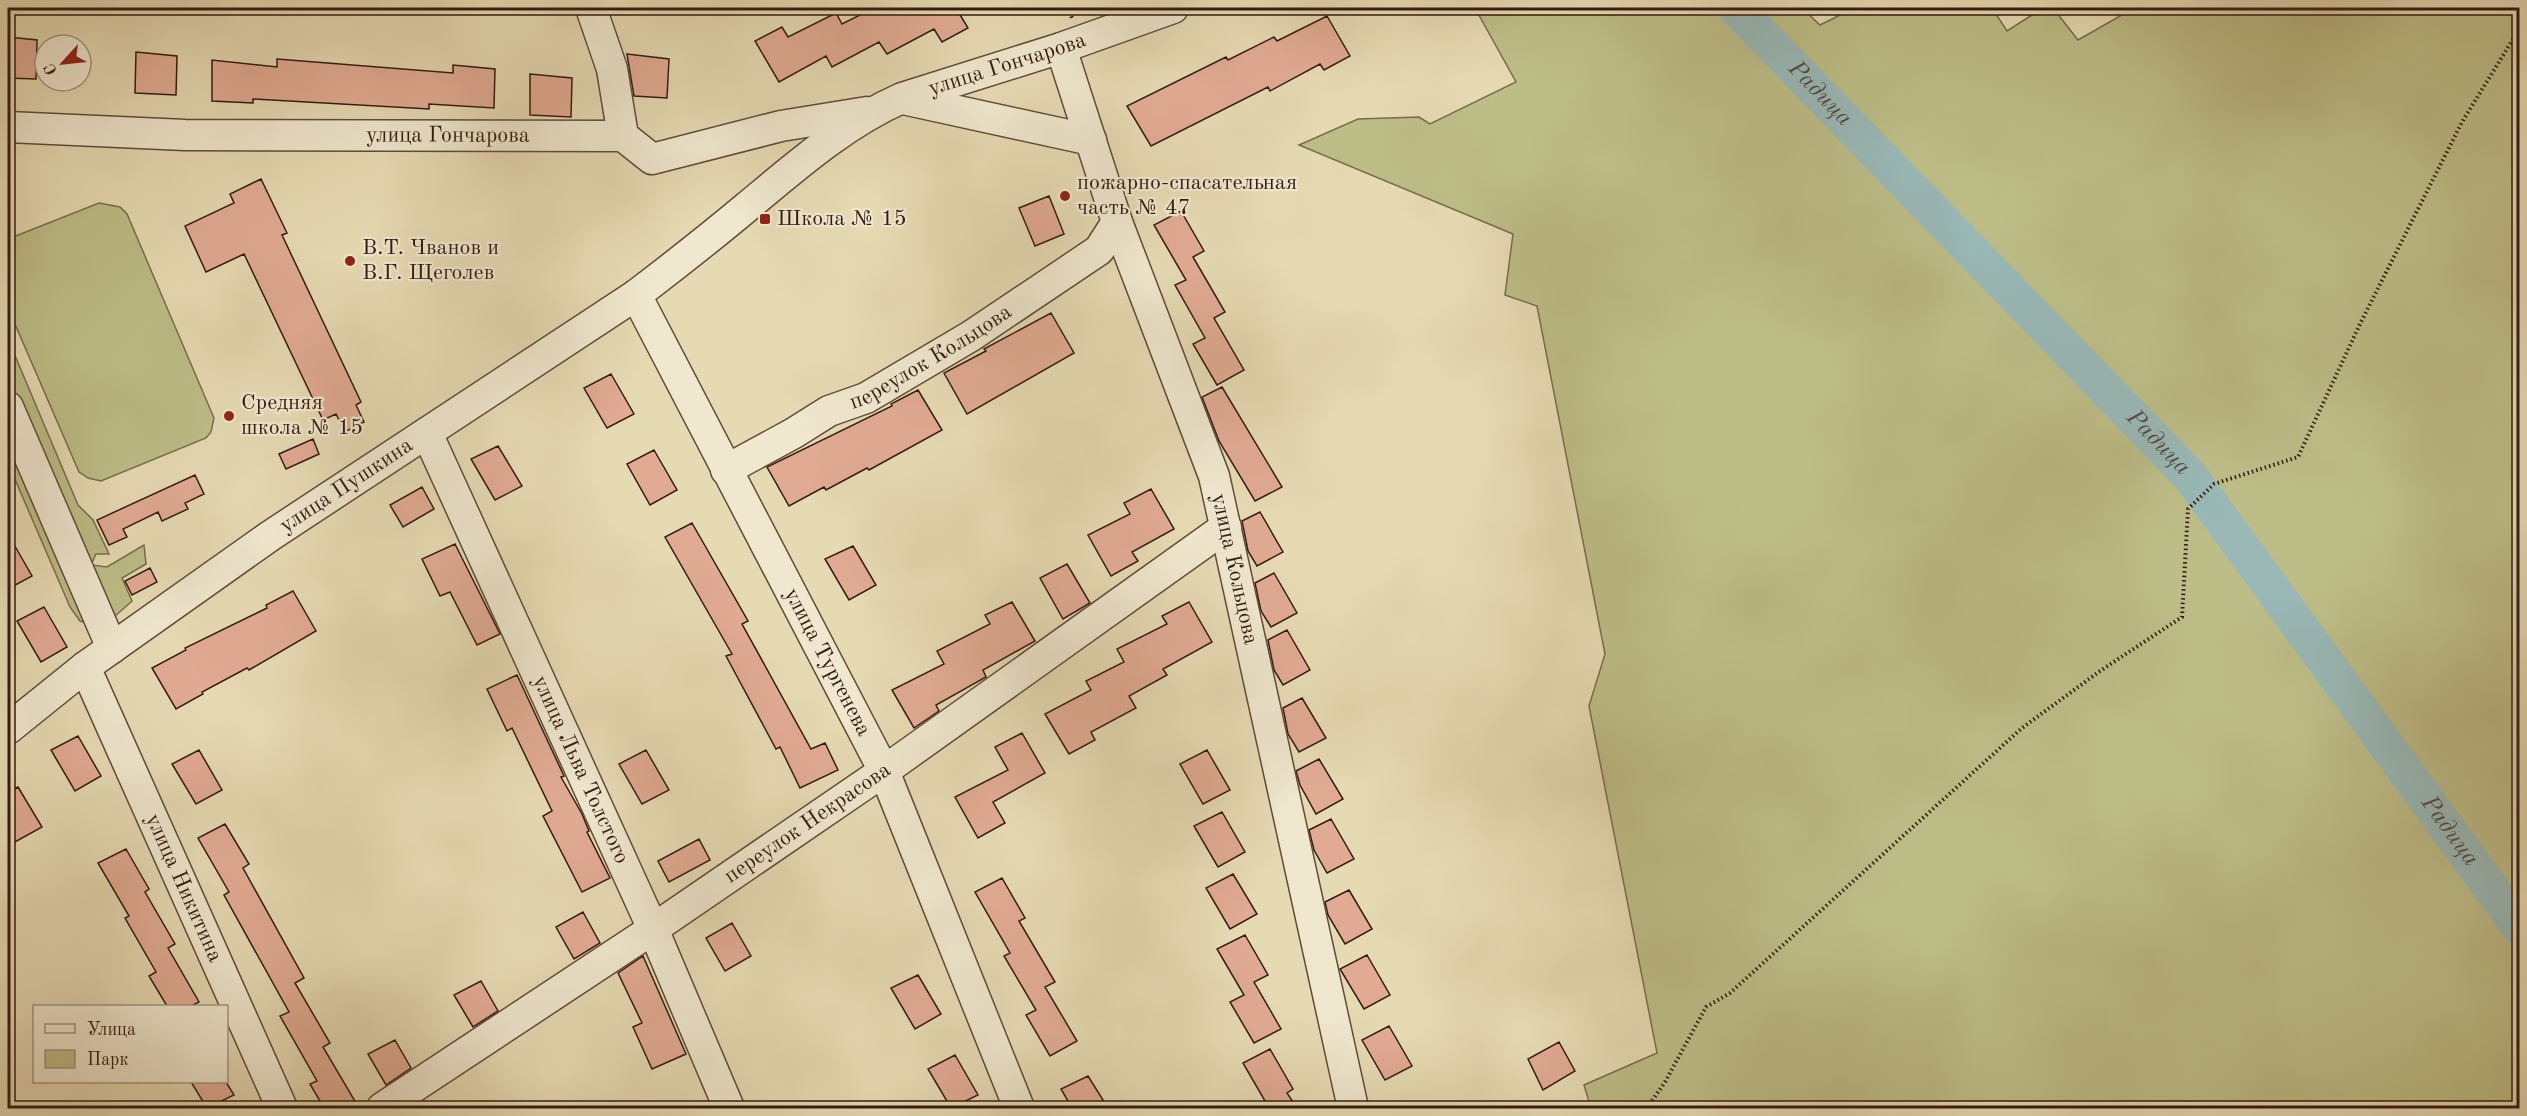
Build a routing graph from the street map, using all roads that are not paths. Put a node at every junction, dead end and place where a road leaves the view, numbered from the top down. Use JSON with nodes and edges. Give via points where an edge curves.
{"nodes":[{"id":1,"x":591,"y":8,"type":"edge"},
{"id":2,"x":1173,"y":8,"type":"edge"},
{"id":3,"x":1061,"y":48,"type":"junction"},
{"id":4,"x":903,"y":99,"type":"junction"},
{"id":5,"x":875,"y":110,"type":"junction"},
{"id":6,"x":8,"y":127,"type":"edge"},
{"id":7,"x":623,"y":136,"type":"junction"},
{"id":8,"x":1091,"y":140,"type":"junction"},
{"id":9,"x":1117,"y":222,"type":"junction"},
{"id":10,"x":693,"y":252,"type":"joint"},
{"id":11,"x":636,"y":295,"type":"junction"},
{"id":12,"x":8,"y":407,"type":"edge"},
{"id":13,"x":427,"y":433,"type":"junction"},
{"id":14,"x":726,"y":470,"type":"junction"},
{"id":15,"x":1226,"y":527,"type":"junction"},
{"id":16,"x":112,"y":648,"type":"junction"},
{"id":17,"x":85,"y":667,"type":"junction"},
{"id":18,"x":8,"y":729,"type":"edge"},
{"id":19,"x":884,"y":771,"type":"junction"},
{"id":20,"x":653,"y":929,"type":"junction"},
{"id":21,"x":282,"y":1108,"type":"edge"},
{"id":22,"x":382,"y":1108,"type":"edge"},
{"id":23,"x":729,"y":1108,"type":"edge"},
{"id":24,"x":1019,"y":1108,"type":"edge"},
{"id":25,"x":1353,"y":1108,"type":"edge"}],
"edges":[{"from":1,"to":7,"type":"street","via":[[612,69]]},
{"from":2,"to":3,"type":"street","name":"улица Гончарова"},
{"from":3,"to":4,"type":"street","name":"улица Гончарова"},
{"from":3,"to":8,"type":"street","name":"улица Кольцова"},
{"from":4,"to":5,"type":"street","name":"улица Гончарова"},
{"from":4,"to":8,"type":"street"},
{"from":5,"to":7,"type":"street","name":"улица Гончарова","via":[[781,126],[652,159]]},
{"from":5,"to":10,"type":"street","name":"улица Гончарова","via":[[800,163]]},
{"from":6,"to":7,"type":"street","name":"улица Гончарова","via":[[184,135]]},
{"from":8,"to":9,"type":"street","name":"улица Кольцова"},
{"from":9,"to":14,"type":"street","name":"переулок Кольцова","via":[[1099,250],[971,336],[866,398],[829,411]]},
{"from":9,"to":15,"type":"street","name":"улица Кольцова","via":[[1214,476]]},
{"from":10,"to":11,"type":"street","name":"улица Пушкина"},
{"from":11,"to":13,"type":"street","name":"улица Пушкина"},
{"from":11,"to":14,"type":"street","name":"улица Тургенева"},
{"from":12,"to":16,"type":"street"},
{"from":13,"to":16,"type":"street","name":"улица Пушкина","via":[[270,536]]},
{"from":13,"to":20,"type":"street","name":"улица Льва Толстого"},
{"from":14,"to":19,"type":"street","name":"улица Тургенева"},
{"from":15,"to":19,"type":"street","name":"переулок Некрасова"},
{"from":15,"to":25,"type":"street","name":"улица Кольцова"},
{"from":16,"to":17,"type":"street","name":"улица Пушкина"},
{"from":17,"to":18,"type":"street","name":"улица Пушкина"},
{"from":17,"to":21,"type":"street","name":"улица Никитина"},
{"from":19,"to":20,"type":"street","name":"переулок Некрасова"},
{"from":19,"to":24,"type":"street","name":"улица Тургенева"},
{"from":20,"to":22,"type":"street","name":"переулок Некрасова"},
{"from":20,"to":23,"type":"street","name":"улица Льва Толстого"}]}
